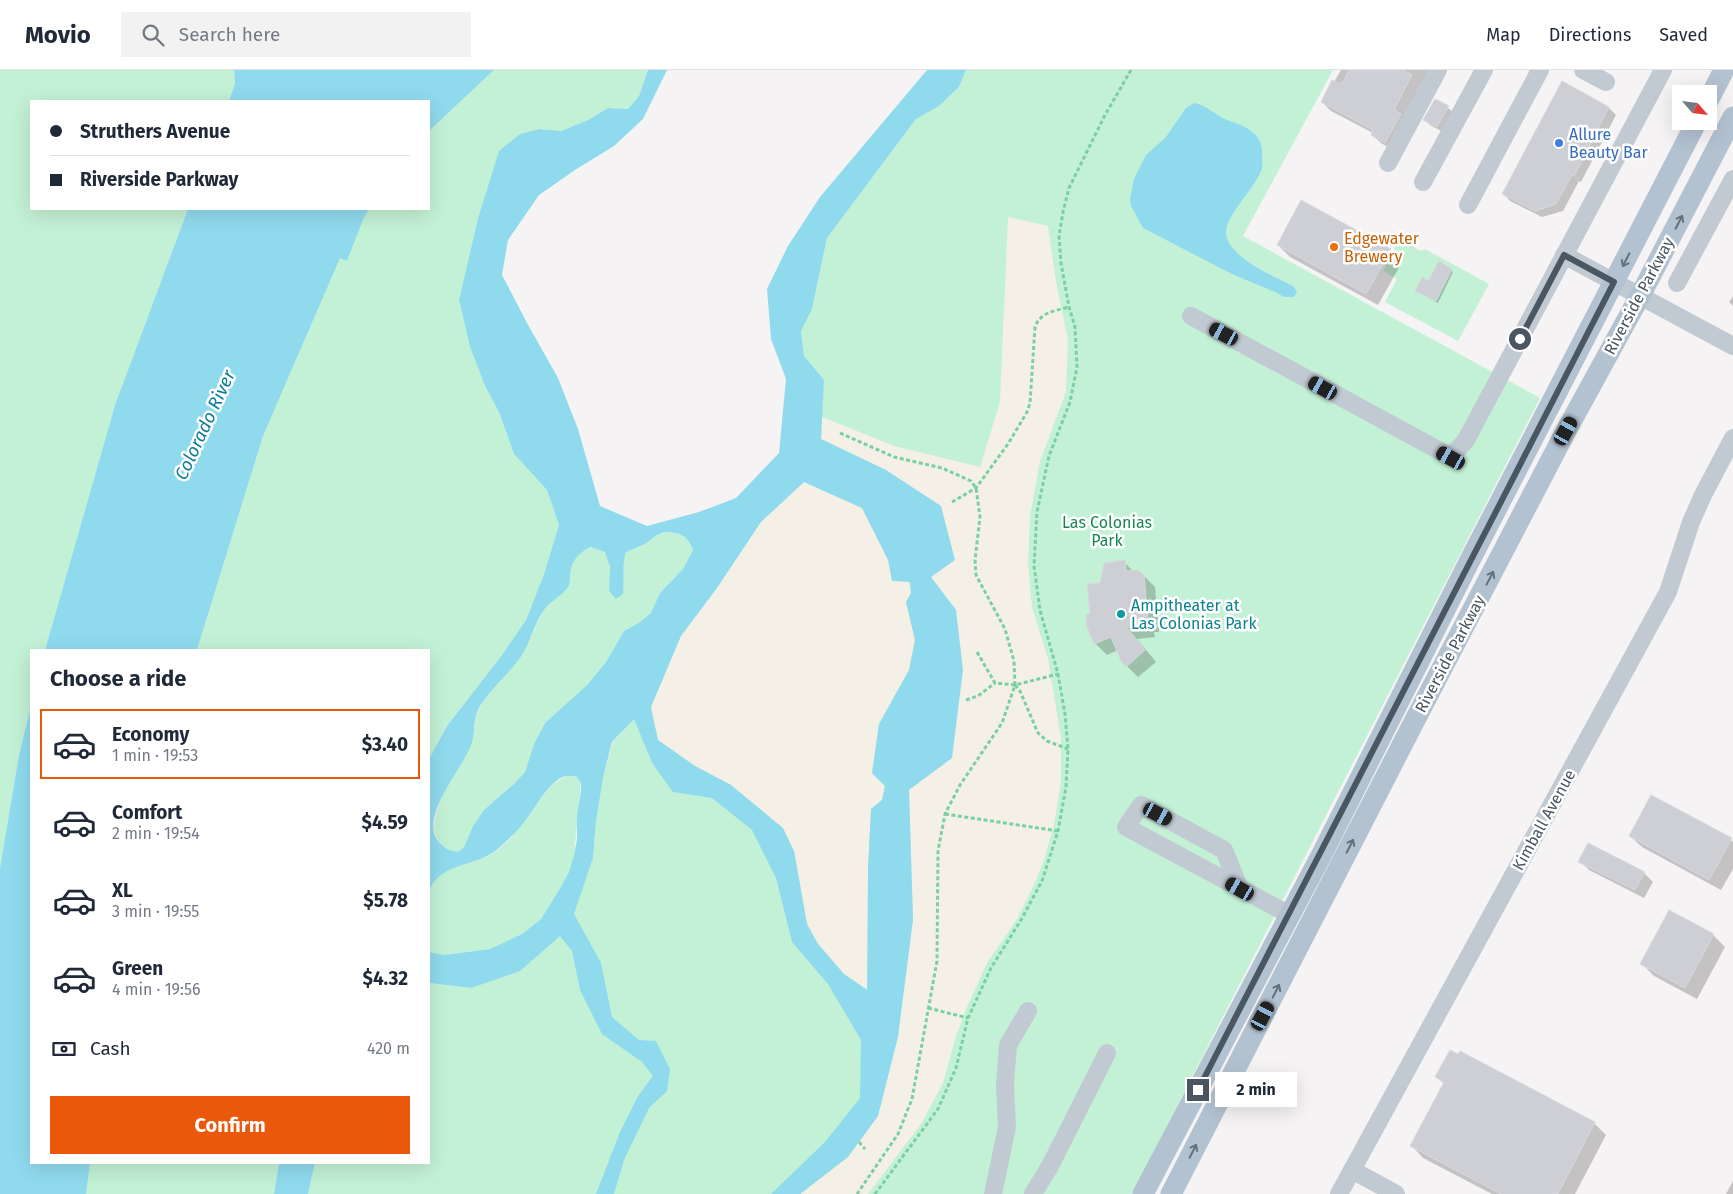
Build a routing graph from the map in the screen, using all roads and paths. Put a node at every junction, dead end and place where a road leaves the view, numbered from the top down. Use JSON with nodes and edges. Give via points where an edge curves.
{"nodes":[{"id":1,"x":1131,"y":70,"type":"edge"},
{"id":2,"x":1438,"y":70,"type":"edge"},
{"id":3,"x":1484,"y":70,"type":"edge"},
{"id":4,"x":1540,"y":70,"type":"edge"},
{"id":5,"x":1583,"y":70,"type":"edge"},
{"id":6,"x":1663,"y":70,"type":"edge"},
{"id":7,"x":1724,"y":70,"type":"edge"},
{"id":8,"x":1606,"y":82,"type":"dead end"},
{"id":9,"x":1716,"y":85,"type":"edge"},
{"id":10,"x":1733,"y":117,"type":"edge"},
{"id":11,"x":1692,"y":130,"type":"edge"},
{"id":12,"x":1388,"y":163,"type":"dead end"},
{"id":13,"x":1733,"y":179,"type":"edge"},
{"id":14,"x":1423,"y":182,"type":"dead end"},
{"id":15,"x":1468,"y":205,"type":"dead end"},
{"id":16,"x":1564,"y":255,"type":"junction"},
{"id":17,"x":1614,"y":282,"type":"junction"},
{"id":18,"x":1676,"y":283,"type":"dead end"},
{"id":19,"x":1640,"y":296,"type":"junction"},
{"id":20,"x":1069,"y":307,"type":"junction"},
{"id":21,"x":1191,"y":316,"type":"dead end"},
{"id":22,"x":1733,"y":346,"type":"edge"},
{"id":23,"x":840,"y":433,"type":"dead end"},
{"id":24,"x":1733,"y":438,"type":"edge"},
{"id":25,"x":976,"y":488,"type":"junction"},
{"id":26,"x":952,"y":502,"type":"dead end"},
{"id":27,"x":978,"y":652,"type":"dead end"},
{"id":28,"x":1058,"y":674,"type":"junction"},
{"id":29,"x":995,"y":683,"type":"junction"},
{"id":30,"x":1015,"y":684,"type":"junction"},
{"id":31,"x":966,"y":700,"type":"dead end"},
{"id":32,"x":1068,"y":749,"type":"junction"},
{"id":33,"x":945,"y":814,"type":"junction"},
{"id":34,"x":1058,"y":831,"type":"junction"},
{"id":35,"x":1240,"y":889,"type":"junction"},
{"id":36,"x":1290,"y":915,"type":"junction"},
{"id":37,"x":928,"y":1008,"type":"junction"},
{"id":38,"x":1028,"y":1010,"type":"dead end"},
{"id":39,"x":968,"y":1018,"type":"junction"},
{"id":40,"x":1107,"y":1053,"type":"dead end"},
{"id":41,"x":859,"y":1142,"type":"dead end"},
{"id":42,"x":865,"y":1149,"type":"dead end"},
{"id":43,"x":1352,"y":1170,"type":"junction"},
{"id":44,"x":857,"y":1194,"type":"edge"},
{"id":45,"x":875,"y":1194,"type":"edge"},
{"id":46,"x":993,"y":1194,"type":"edge"},
{"id":47,"x":1034,"y":1194,"type":"edge"},
{"id":48,"x":1143,"y":1194,"type":"edge"},
{"id":49,"x":1171,"y":1194,"type":"edge"},
{"id":50,"x":1339,"y":1194,"type":"edge"},
{"id":51,"x":1396,"y":1194,"type":"edge"}],
"edges":[{"from":1,"to":20,"type":"path","via":[[1069,188],[1059,236]]},
{"from":2,"to":12,"type":"street"},
{"from":3,"to":14,"type":"street"},
{"from":4,"to":15,"type":"street"},
{"from":5,"to":8,"type":"street"},
{"from":6,"to":16,"type":"street"},
{"from":7,"to":9,"type":"main road"},
{"from":19,"to":10,"type":"main road","name":"Riverside Parkway","one_way":true},
{"from":11,"to":17,"type":"main road","name":"Riverside Parkway","one_way":true},
{"from":13,"to":18,"type":"street"},
{"from":16,"to":17,"type":"street"},
{"from":16,"to":21,"type":"street","via":[[1466,440],[1451,458]]},
{"from":17,"to":19,"type":"street"},
{"from":17,"to":36,"type":"main road","name":"Riverside Parkway"},
{"from":19,"to":22,"type":"street"},
{"from":49,"to":19,"type":"main road","name":"Riverside Parkway","one_way":true,"via":[[1562,439]]},
{"from":20,"to":25,"type":"path","via":[[1043,315],[1038,321],[1027,412]]},
{"from":20,"to":28,"type":"path","via":[[1075,327],[1077,367],[1070,402],[1049,456],[1036,512],[1034,566],[1040,610]]},
{"from":23,"to":25,"type":"path","via":[[894,457],[942,468],[971,481]]},
{"from":24,"to":43,"type":"street","name":"Kimball Avenue","via":[[1691,522],[1668,592]]},
{"from":25,"to":26,"type":"path"},
{"from":25,"to":30,"type":"path","via":[[980,516],[976,575],[1005,629],[1014,661]]},
{"from":27,"to":29,"type":"path"},
{"from":28,"to":30,"type":"path"},
{"from":28,"to":32,"type":"path"},
{"from":29,"to":30,"type":"path"},
{"from":29,"to":31,"type":"path","via":[[978,696]]},
{"from":30,"to":32,"type":"path","via":[[1038,734]]},
{"from":30,"to":33,"type":"path","via":[[1002,723]]},
{"from":32,"to":34,"type":"path","via":[[1066,787]]},
{"from":33,"to":34,"type":"path"},
{"from":33,"to":37,"type":"path","via":[[938,850],[937,960]]},
{"from":34,"to":39,"type":"path","via":[[1042,881],[991,968]]},
{"from":35,"to":35,"type":"street","via":[[1126,827],[1141,805],[1224,850]]},
{"from":35,"to":36,"type":"street"},
{"from":36,"to":48,"type":"main road","name":"Riverside Parkway"},
{"from":37,"to":39,"type":"path"},
{"from":37,"to":44,"type":"path","via":[[912,1099],[898,1134]]},
{"from":38,"to":46,"type":"street","via":[[1008,1045],[1005,1085],[1007,1127]]},
{"from":39,"to":45,"type":"path","via":[[956,1068],[938,1109]]},
{"from":40,"to":47,"type":"street"},
{"from":41,"to":42,"type":"path"},
{"from":43,"to":50,"type":"street","name":"Kimball Avenue"},
{"from":43,"to":51,"type":"street"}]}
